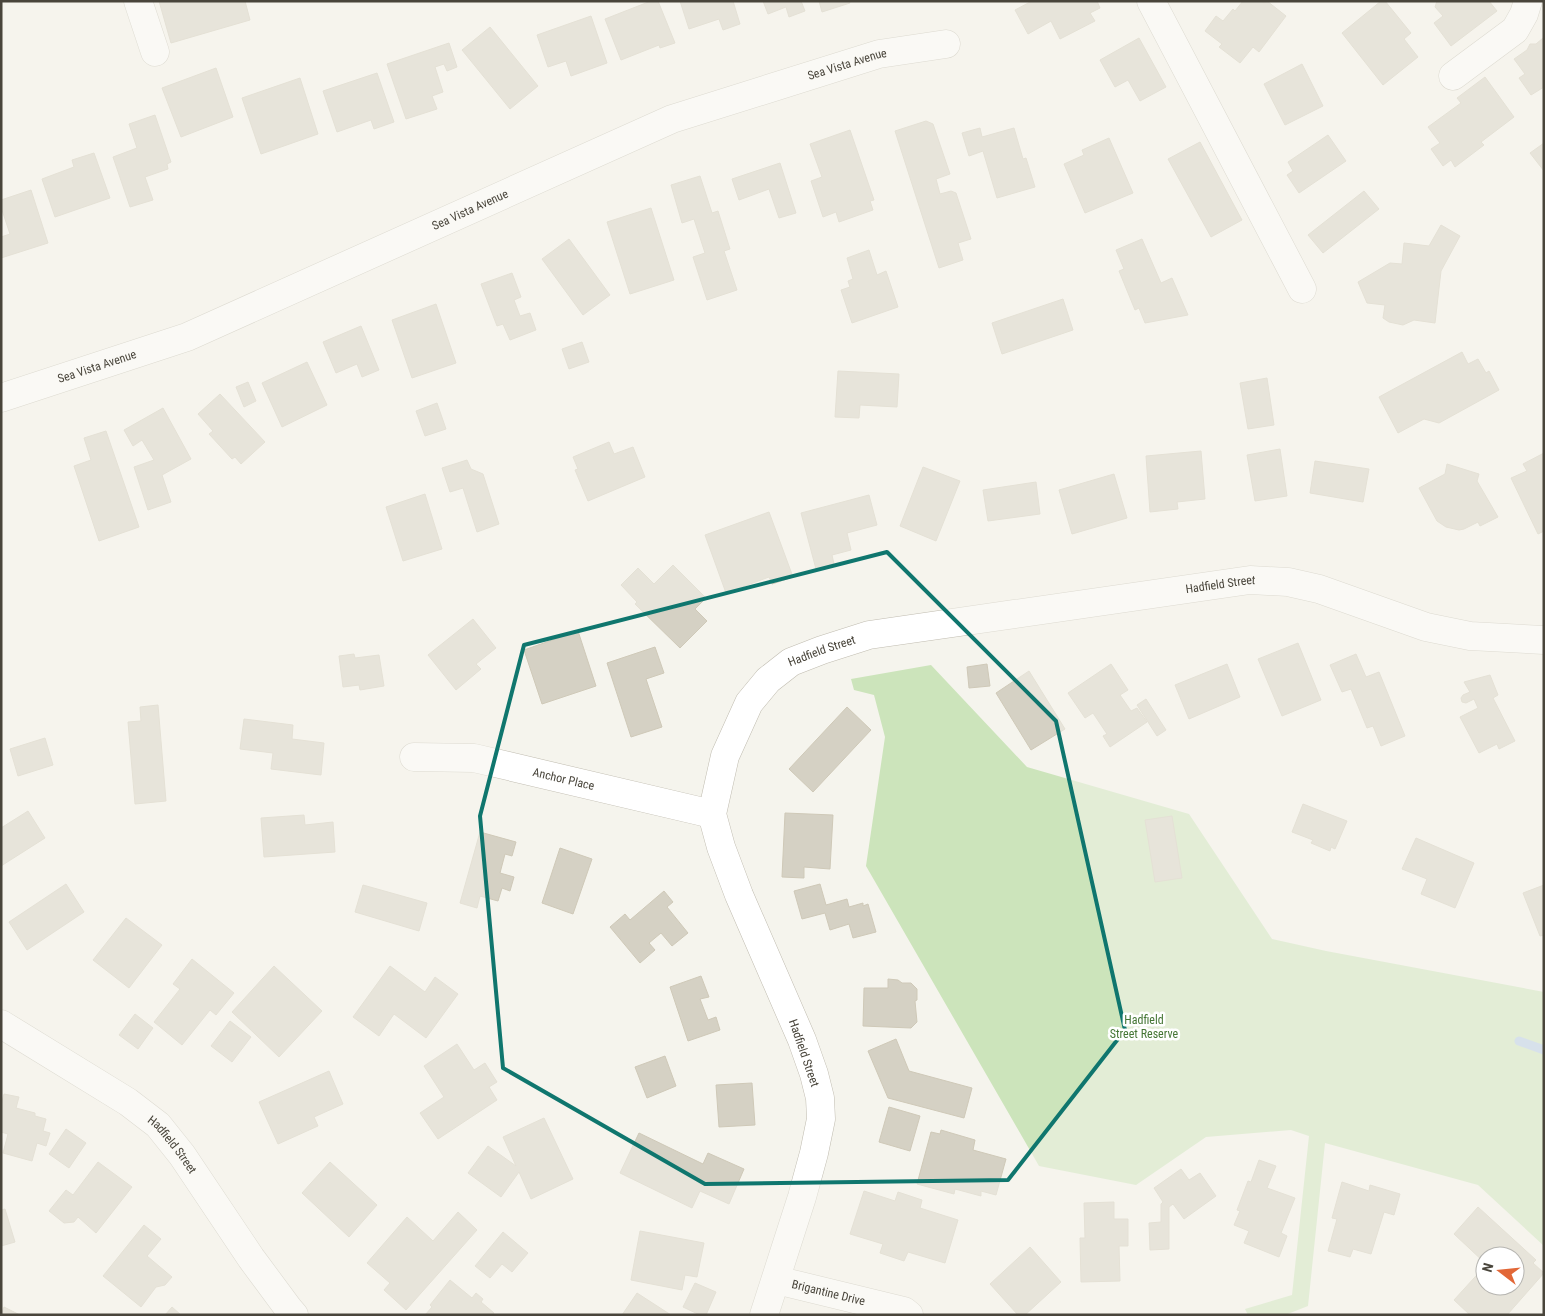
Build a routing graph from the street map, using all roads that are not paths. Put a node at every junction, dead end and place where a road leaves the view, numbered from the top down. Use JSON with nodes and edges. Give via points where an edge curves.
{"nodes":[{"id":1,"x":138,"y":1,"type":"edge"},
{"id":2,"x":1151,"y":1,"type":"edge"},
{"id":3,"x":1528,"y":1,"type":"edge"},
{"id":4,"x":946,"y":44,"type":"dead end"},
{"id":5,"x":155,"y":52,"type":"dead end"},
{"id":6,"x":1453,"y":76,"type":"dead end"},
{"id":7,"x":1302,"y":289,"type":"dead end"},
{"id":8,"x":1,"y":398,"type":"edge"},
{"id":9,"x":1544,"y":640,"type":"edge"},
{"id":10,"x":414,"y":757,"type":"dead end"},
{"id":11,"x":712,"y":814,"type":"junction"},
{"id":12,"x":1,"y":1024,"type":"edge"},
{"id":13,"x":776,"y":1280,"type":"junction"},
{"id":14,"x":294,"y":1315,"type":"edge"},
{"id":15,"x":764,"y":1315,"type":"edge"},
{"id":16,"x":909,"y":1315,"type":"edge"}],
"edges":[{"from":1,"to":5,"type":"street"},
{"from":2,"to":7,"type":"street"},
{"from":3,"to":6,"type":"street","via":[[1515,30]]},
{"from":4,"to":8,"type":"street","name":"Sea Vista Avenue","via":[[879,54],[672,119],[186,337]]},
{"from":9,"to":11,"type":"street","name":"Hadfield Street","via":[[1470,636],[1426,627],[1319,589],[1288,582],[1250,580],[869,636],[791,662],[768,680],[749,703],[725,756]]},
{"from":10,"to":11,"type":"street","name":"Anchor Place","via":[[474,758]]},
{"from":11,"to":13,"type":"street","name":"Hadfield Street","via":[[739,895],[802,1040],[820,1098],[821,1119],[814,1153]]},
{"from":12,"to":14,"type":"street","name":"Hadfield Street","via":[[128,1102],[158,1125],[182,1155],[250,1258]]},
{"from":13,"to":15,"type":"street","name":"Hadfield Street"},
{"from":13,"to":16,"type":"street","name":"Brigantine Drive","via":[[904,1310]]}]}
